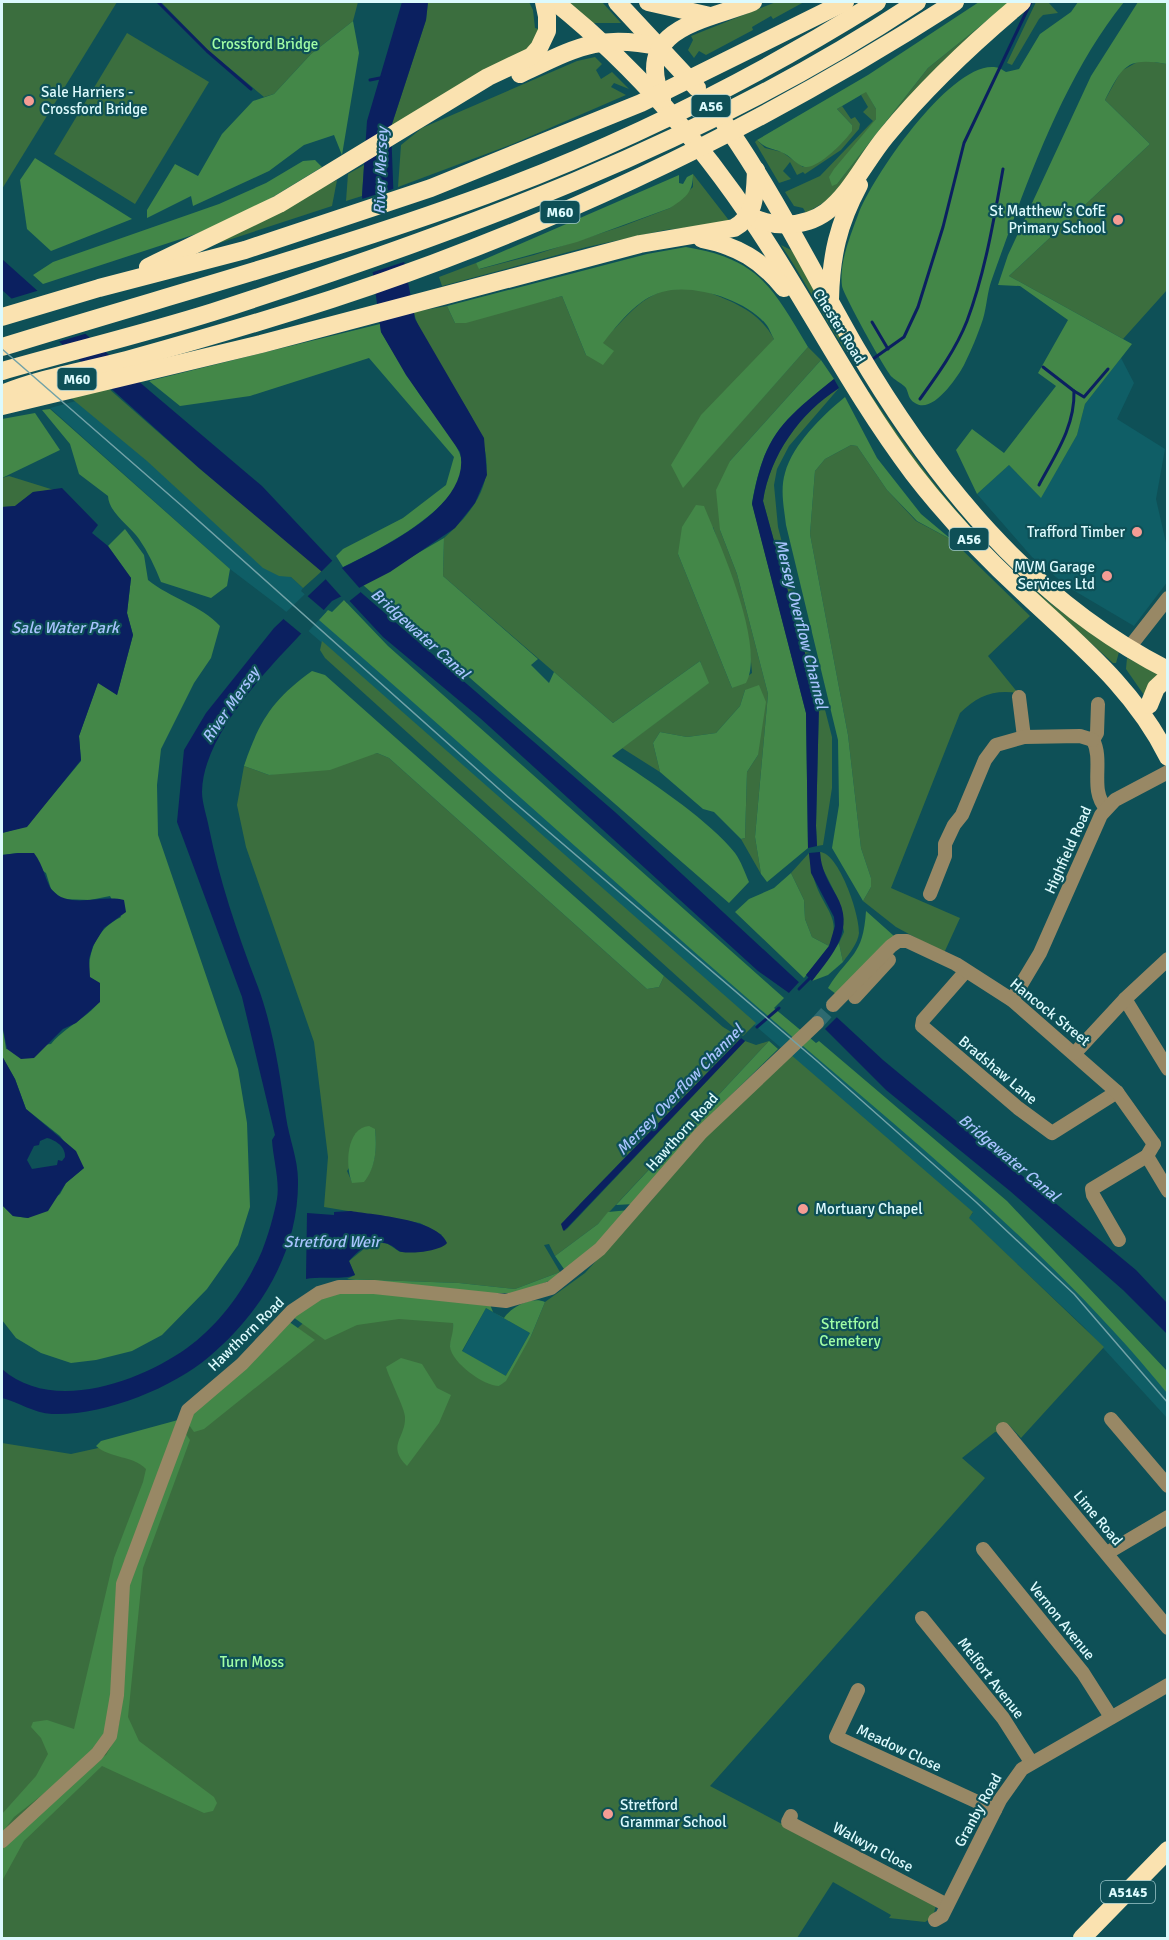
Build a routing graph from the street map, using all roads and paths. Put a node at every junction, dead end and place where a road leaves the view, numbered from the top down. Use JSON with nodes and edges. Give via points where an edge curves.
{"nodes":[{"id":1,"x":544,"y":2,"type":"edge"},
{"id":2,"x":555,"y":2,"type":"edge"},
{"id":3,"x":617,"y":2,"type":"edge"},
{"id":4,"x":753,"y":2,"type":"edge"},
{"id":5,"x":845,"y":2,"type":"edge"},
{"id":6,"x":877,"y":2,"type":"edge"},
{"id":7,"x":917,"y":2,"type":"edge"},
{"id":8,"x":955,"y":2,"type":"edge"},
{"id":9,"x":1022,"y":2,"type":"edge"},
{"id":10,"x":653,"y":4,"type":"edge"},
{"id":11,"x":711,"y":16,"type":"junction"},
{"id":12,"x":601,"y":41,"type":"junction"},
{"id":13,"x":661,"y":47,"type":"junction"},
{"id":14,"x":920,"y":98,"type":"junction"},
{"id":15,"x":665,"y":106,"type":"junction"},
{"id":16,"x":424,"y":116,"type":"junction"},
{"id":17,"x":756,"y":170,"type":"junction"},
{"id":18,"x":748,"y":215,"type":"junction"},
{"id":19,"x":788,"y":224,"type":"junction"},
{"id":20,"x":681,"y":236,"type":"junction"},
{"id":21,"x":99,"y":288,"type":"junction"},
{"id":22,"x":830,"y":301,"type":"junction"},
{"id":23,"x":2,"y":317,"type":"edge"},
{"id":24,"x":2,"y":347,"type":"edge"},
{"id":25,"x":838,"y":359,"type":"junction"},
{"id":26,"x":133,"y":366,"type":"junction"},
{"id":27,"x":2,"y":371,"type":"edge"},
{"id":28,"x":14,"y":394,"type":"edge"},
{"id":29,"x":2,"y":406,"type":"edge"},
{"id":30,"x":1167,"y":598,"type":"edge"},
{"id":31,"x":1128,"y":649,"type":"junction"},
{"id":32,"x":1101,"y":662,"type":"junction"},
{"id":33,"x":1167,"y":670,"type":"edge"},
{"id":34,"x":1167,"y":678,"type":"edge"},
{"id":35,"x":1127,"y":679,"type":"junction"},
{"id":36,"x":1019,"y":697,"type":"dead end"},
{"id":37,"x":1098,"y":704,"type":"dead end"},
{"id":38,"x":1149,"y":705,"type":"junction"},
{"id":39,"x":1167,"y":730,"type":"edge"},
{"id":40,"x":1024,"y":737,"type":"junction"},
{"id":41,"x":1093,"y":740,"type":"junction"},
{"id":42,"x":1167,"y":757,"type":"edge"},
{"id":43,"x":1167,"y":772,"type":"edge"},
{"id":44,"x":1106,"y":808,"type":"junction"},
{"id":45,"x":930,"y":894,"type":"dead end"},
{"id":46,"x":902,"y":941,"type":"junction"},
{"id":47,"x":1167,"y":959,"type":"edge"},
{"id":48,"x":966,"y":971,"type":"junction"},
{"id":49,"x":855,"y":997,"type":"dead end"},
{"id":50,"x":1125,"y":999,"type":"junction"},
{"id":51,"x":1012,"y":1000,"type":"junction"},
{"id":52,"x":833,"y":1005,"type":"tunnel mouth"},
{"id":53,"x":817,"y":1023,"type":"tunnel mouth"},
{"id":54,"x":1075,"y":1053,"type":"junction"},
{"id":55,"x":1167,"y":1069,"type":"edge"},
{"id":56,"x":1118,"y":1092,"type":"junction"},
{"id":57,"x":1156,"y":1147,"type":"edge"},
{"id":58,"x":1167,"y":1191,"type":"edge"},
{"id":59,"x":1119,"y":1240,"type":"dead end"},
{"id":60,"x":1111,"y":1419,"type":"dead end"},
{"id":61,"x":1003,"y":1430,"type":"dead end"},
{"id":62,"x":1167,"y":1486,"type":"edge"},
{"id":63,"x":1167,"y":1517,"type":"edge"},
{"id":64,"x":983,"y":1550,"type":"dead end"},
{"id":65,"x":1107,"y":1553,"type":"junction"},
{"id":66,"x":922,"y":1618,"type":"dead end"},
{"id":67,"x":1167,"y":1628,"type":"edge"},
{"id":68,"x":1167,"y":1685,"type":"edge"},
{"id":69,"x":858,"y":1690,"type":"dead end"},
{"id":70,"x":1111,"y":1717,"type":"junction"},
{"id":71,"x":1031,"y":1762,"type":"junction"},
{"id":72,"x":995,"y":1810,"type":"junction"},
{"id":73,"x":791,"y":1816,"type":"dead end"},
{"id":74,"x":2,"y":1841,"type":"edge"},
{"id":75,"x":1167,"y":1851,"type":"edge"},
{"id":76,"x":947,"y":1905,"type":"junction"},
{"id":77,"x":935,"y":1920,"type":"dead end"},
{"id":78,"x":1088,"y":1936,"type":"edge"}],
"edges":[{"from":1,"to":16,"type":"highway","via":[[547,31],[532,56],[488,77]]},
{"from":2,"to":12,"type":"highway","name":"Chester Road","number":"A56"},
{"from":3,"to":13,"type":"highway","name":"Chester Road","number":"A56"},
{"from":4,"to":11,"type":"highway"},
{"from":5,"to":21,"type":"highway","via":[[641,103],[431,188],[204,261]]},
{"from":6,"to":24,"type":"highway","via":[[720,91],[545,172],[433,214]]},
{"from":7,"to":27,"type":"highway","number":"M60","via":[[733,109],[550,192],[435,237],[211,313]]},
{"from":8,"to":26,"type":"highway","number":"M60","via":[[746,125],[589,200],[437,262]]},
{"from":9,"to":14,"type":"highway"},
{"from":10,"to":11,"type":"highway"},
{"from":11,"to":13,"type":"highway","via":[[679,29]]},
{"from":12,"to":13,"type":"highway","via":[[622,40]]},
{"from":12,"to":15,"type":"highway","name":"Chester Road","number":"A56"},
{"from":12,"to":16,"type":"highway"},
{"from":13,"to":15,"type":"highway","number":"A56","via":[[654,68]]},
{"from":13,"to":17,"type":"highway","name":"Chester Road","number":"A56","via":[[714,109]]},
{"from":14,"to":19,"type":"highway","via":[[885,137],[841,197],[814,219]]},
{"from":14,"to":22,"type":"highway","via":[[851,200],[832,257]]},
{"from":15,"to":18,"type":"highway","name":"Chester Road","number":"A56"},
{"from":16,"to":21,"type":"highway","via":[[279,204]]},
{"from":17,"to":18,"type":"highway","via":[[755,197]]},
{"from":17,"to":19,"type":"highway","name":"Chester Road","number":"A56"},
{"from":18,"to":19,"type":"highway","via":[[768,223]]},
{"from":18,"to":20,"type":"highway","number":"M60","via":[[734,228]]},
{"from":18,"to":25,"type":"highway","name":"Chester Road","number":"A56"},
{"from":19,"to":22,"type":"highway","name":"Chester Road","number":"A56"},
{"from":20,"to":25,"type":"highway","number":"M60","via":[[735,247],[769,270]]},
{"from":20,"to":26,"type":"highway","number":"M60","via":[[309,329]]},
{"from":21,"to":23,"type":"highway"},
{"from":22,"to":31,"type":"highway","name":"Chester Road","number":"A56","via":[[877,383],[938,472],[1002,547],[1096,629]]},
{"from":25,"to":32,"type":"highway","name":"Chester Road","number":"A56","via":[[912,472],[950,518],[984,555]]},
{"from":26,"to":28,"type":"highway","number":"M60"},
{"from":28,"to":29,"type":"highway","number":"M60"},
{"from":30,"to":31,"type":"street"},
{"from":31,"to":33,"type":"highway","name":"Chester Road","number":"A56"},
{"from":31,"to":35,"type":"highway","via":[[1122,660]]},
{"from":32,"to":35,"type":"highway","name":"Chester Road","number":"A56"},
{"from":32,"to":42,"type":"highway","name":"Chester Road","number":"A56","via":[[1149,723]]},
{"from":34,"to":38,"type":"highway","via":[[1156,688]]},
{"from":35,"to":38,"type":"highway","name":"Chester Road","number":"A56"},
{"from":36,"to":40,"type":"street"},
{"from":37,"to":41,"type":"street","name":"Highfield Road"},
{"from":38,"to":39,"type":"highway","name":"Chester Road","number":"A56"},
{"from":40,"to":41,"type":"street","via":[[1080,736]]},
{"from":40,"to":45,"type":"street","via":[[1004,741],[990,752],[945,844],[945,856]]},
{"from":41,"to":44,"type":"street","name":"Highfield Road","via":[[1097,748],[1098,795]]},
{"from":43,"to":44,"type":"street","via":[[1120,796]]},
{"from":44,"to":51,"type":"street","name":"Highfield Road","via":[[1040,953]]},
{"from":46,"to":48,"type":"street","name":"Hancock Street"},
{"from":46,"to":49,"type":"street"},
{"from":46,"to":52,"type":"street"},
{"from":47,"to":50,"type":"street"},
{"from":48,"to":51,"type":"street","name":"Hancock Street"},
{"from":48,"to":56,"type":"street","name":"Bradshaw Lane","via":[[922,1026],[1018,1108],[1052,1133]]},
{"from":50,"to":54,"type":"street"},
{"from":50,"to":55,"type":"street"},
{"from":51,"to":54,"type":"street","name":"Hancock Street"},
{"from":53,"to":74,"type":"street","name":"Hawthorn Road","via":[[701,1133],[600,1249],[551,1288],[506,1301],[374,1287],[339,1287],[319,1293],[292,1311],[242,1364],[188,1410],[123,1584],[117,1695],[110,1736],[97,1754]]},
{"from":54,"to":56,"type":"street","name":"Hancock Street"},
{"from":56,"to":57,"type":"street","name":"Hancock Street"},
{"from":57,"to":58,"type":"street","name":"Hancock Street"},
{"from":57,"to":59,"type":"street","via":[[1092,1189]]},
{"from":60,"to":62,"type":"street"},
{"from":61,"to":65,"type":"street","name":"Lime Road"},
{"from":63,"to":65,"type":"street"},
{"from":64,"to":70,"type":"street","name":"Vernon Avenue","via":[[1083,1673]]},
{"from":65,"to":67,"type":"street","name":"Lime Road"},
{"from":66,"to":71,"type":"street","name":"Melfort Avenue","via":[[1003,1718]]},
{"from":68,"to":70,"type":"street","name":"Granby Road"},
{"from":69,"to":72,"type":"street","name":"Meadow Close","via":[[836,1737]]},
{"from":70,"to":71,"type":"street","name":"Granby Road"},
{"from":71,"to":72,"type":"street","name":"Granby Road","via":[[1013,1778]]},
{"from":72,"to":76,"type":"street","name":"Granby Road"},
{"from":73,"to":76,"type":"street","name":"Walwyn Close","via":[[788,1822]]},
{"from":75,"to":78,"type":"highway","number":"A5145"},
{"from":76,"to":77,"type":"street","name":"Granby Road"}]}
